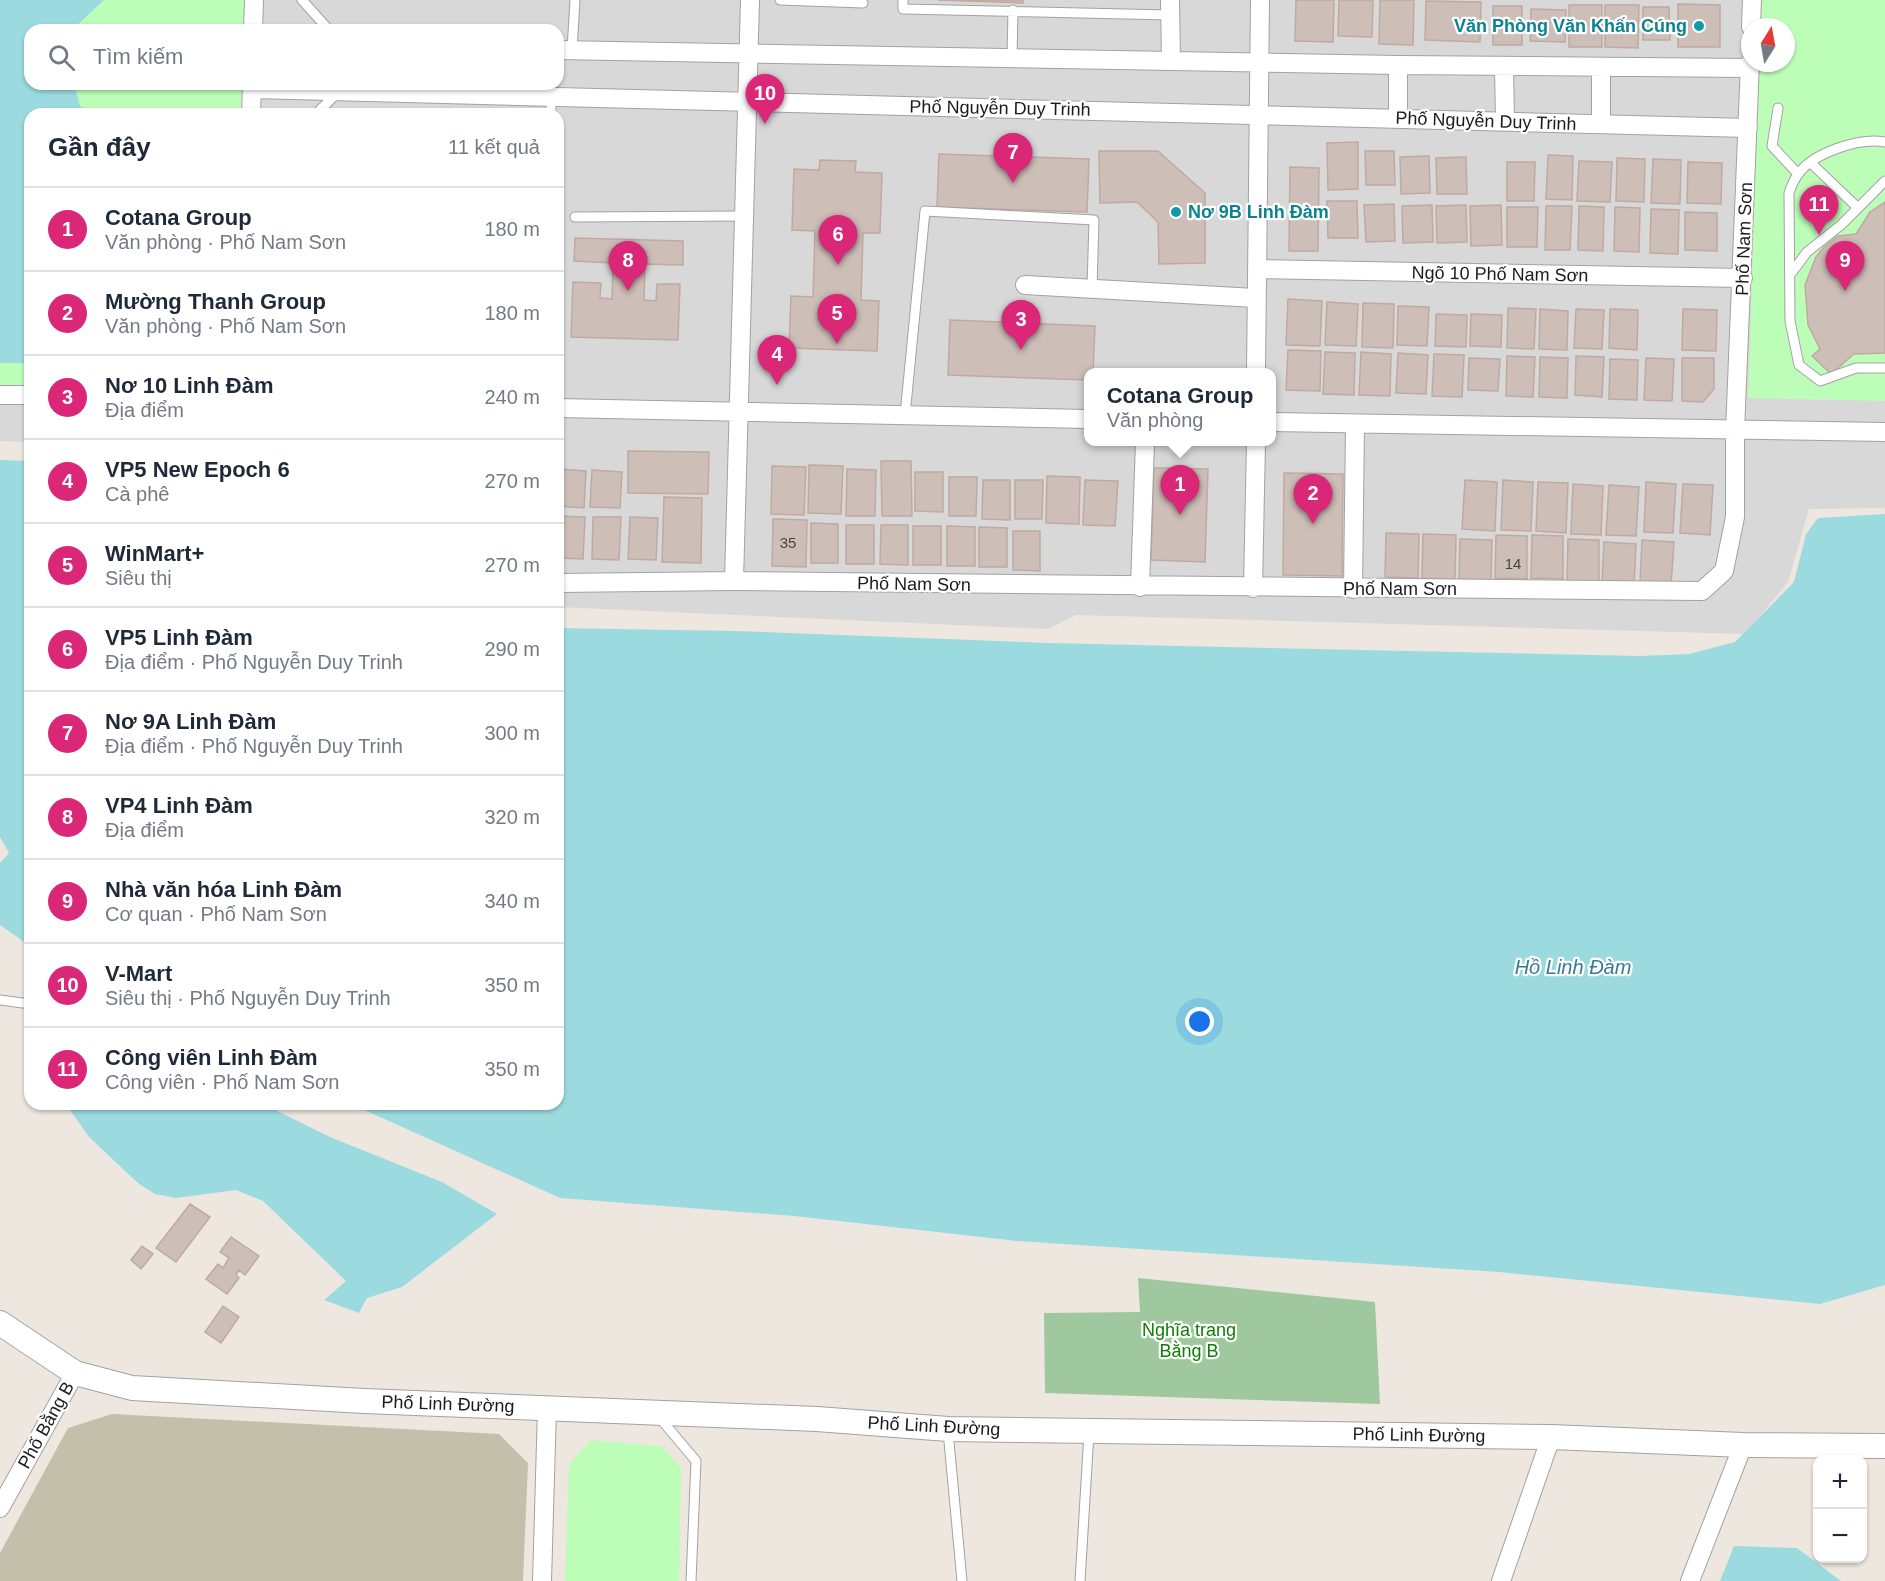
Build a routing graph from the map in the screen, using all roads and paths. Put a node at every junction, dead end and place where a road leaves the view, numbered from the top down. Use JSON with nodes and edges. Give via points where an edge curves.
{"nodes":[{"id":1,"x":254,"y":0,"type":"edge"},
{"id":2,"x":302,"y":0,"type":"edge"},
{"id":3,"x":575,"y":0,"type":"edge"},
{"id":4,"x":750,"y":0,"type":"edge"},
{"id":5,"x":780,"y":0,"type":"edge"},
{"id":6,"x":903,"y":0,"type":"edge"},
{"id":7,"x":1260,"y":0,"type":"edge"},
{"id":8,"x":1752,"y":0,"type":"edge"},
{"id":9,"x":863,"y":3,"type":"dead end"},
{"id":10,"x":1170,"y":8,"type":"edge"},
{"id":11,"x":1013,"y":10,"type":"junction"},
{"id":12,"x":1751,"y":18,"type":"edge"},
{"id":13,"x":253,"y":24,"type":"edge"},
{"id":14,"x":324,"y":24,"type":"edge"},
{"id":15,"x":565,"y":50,"type":"edge"},
{"id":16,"x":749,"y":53,"type":"junction"},
{"id":17,"x":1012,"y":57,"type":"junction"},
{"id":18,"x":1171,"y":61,"type":"junction"},
{"id":19,"x":1258,"y":63,"type":"junction"},
{"id":20,"x":1398,"y":65,"type":"junction"},
{"id":21,"x":1741,"y":66,"type":"edge"},
{"id":22,"x":1504,"y":67,"type":"junction"},
{"id":23,"x":1601,"y":68,"type":"junction"},
{"id":24,"x":1750,"y":72,"type":"edge"},
{"id":25,"x":252,"y":90,"type":"edge"},
{"id":26,"x":322,"y":90,"type":"edge"},
{"id":27,"x":339,"y":91,"type":"junction"},
{"id":28,"x":748,"y":101,"type":"junction"},
{"id":29,"x":551,"y":105,"type":"edge"},
{"id":30,"x":251,"y":108,"type":"edge"},
{"id":31,"x":322,"y":108,"type":"edge"},
{"id":32,"x":1778,"y":108,"type":"dead end"},
{"id":33,"x":1258,"y":115,"type":"junction"},
{"id":34,"x":1398,"y":118,"type":"junction"},
{"id":35,"x":1505,"y":121,"type":"junction"},
{"id":36,"x":1601,"y":124,"type":"junction"},
{"id":37,"x":1748,"y":128,"type":"junction"},
{"id":38,"x":1885,"y":142,"type":"edge"},
{"id":39,"x":1811,"y":163,"type":"junction"},
{"id":40,"x":1797,"y":174,"type":"junction"},
{"id":41,"x":1885,"y":181,"type":"edge"},
{"id":42,"x":1858,"y":208,"type":"junction"},
{"id":43,"x":744,"y":216,"type":"junction"},
{"id":44,"x":575,"y":217,"type":"dead end"},
{"id":45,"x":1257,"y":269,"type":"junction"},
{"id":46,"x":1790,"y":275,"type":"junction"},
{"id":47,"x":1743,"y":278,"type":"junction"},
{"id":48,"x":1025,"y":285,"type":"dead end"},
{"id":49,"x":1092,"y":289,"type":"junction"},
{"id":50,"x":1256,"y":298,"type":"junction"},
{"id":51,"x":1256,"y":368,"type":"edge"},
{"id":52,"x":1885,"y":368,"type":"edge"},
{"id":53,"x":0,"y":394,"type":"edge"},
{"id":54,"x":24,"y":395,"type":"edge"},
{"id":55,"x":564,"y":408,"type":"edge"},
{"id":56,"x":739,"y":411,"type":"junction"},
{"id":57,"x":905,"y":415,"type":"junction"},
{"id":58,"x":1084,"y":419,"type":"edge"},
{"id":59,"x":1276,"y":422,"type":"edge"},
{"id":60,"x":1355,"y":424,"type":"junction"},
{"id":61,"x":1735,"y":432,"type":"junction"},
{"id":62,"x":1885,"y":432,"type":"edge"},
{"id":63,"x":1145,"y":446,"type":"edge"},
{"id":64,"x":1256,"y":446,"type":"edge"},
{"id":65,"x":734,"y":581,"type":"junction"},
{"id":66,"x":564,"y":583,"type":"edge"},
{"id":67,"x":1140,"y":587,"type":"junction"},
{"id":68,"x":1252,"y":588,"type":"junction"},
{"id":69,"x":1353,"y":589,"type":"junction"},
{"id":70,"x":0,"y":1000,"type":"edge"},
{"id":71,"x":24,"y":1003,"type":"edge"},
{"id":72,"x":0,"y":1323,"type":"edge"},
{"id":73,"x":75,"y":1373,"type":"junction"},
{"id":74,"x":547,"y":1408,"type":"junction"},
{"id":75,"x":656,"y":1413,"type":"junction"},
{"id":76,"x":948,"y":1429,"type":"junction"},
{"id":77,"x":1090,"y":1431,"type":"junction"},
{"id":78,"x":1551,"y":1437,"type":"junction"},
{"id":79,"x":1743,"y":1445,"type":"junction"},
{"id":80,"x":1885,"y":1446,"type":"edge"},
{"id":81,"x":0,"y":1508,"type":"edge"},
{"id":82,"x":542,"y":1581,"type":"edge"},
{"id":83,"x":691,"y":1581,"type":"edge"},
{"id":84,"x":962,"y":1581,"type":"edge"},
{"id":85,"x":1080,"y":1581,"type":"edge"},
{"id":86,"x":1501,"y":1581,"type":"edge"},
{"id":87,"x":1690,"y":1581,"type":"edge"}],
"edges":[{"from":1,"to":13,"type":"street"},
{"from":2,"to":14,"type":"lane"},
{"from":3,"to":15,"type":"lane"},
{"from":4,"to":16,"type":"street"},
{"from":5,"to":9,"type":"lane"},
{"from":6,"to":11,"type":"lane","via":[[903,9]]},
{"from":7,"to":19,"type":"street"},
{"from":8,"to":12,"type":"street"},
{"from":10,"to":11,"type":"lane"},
{"from":10,"to":18,"type":"street"},
{"from":11,"to":17,"type":"lane"},
{"from":15,"to":16,"type":"street"},
{"from":16,"to":17,"type":"street"},
{"from":16,"to":28,"type":"street"},
{"from":17,"to":18,"type":"street"},
{"from":18,"to":19,"type":"street"},
{"from":19,"to":20,"type":"street"},
{"from":19,"to":33,"type":"street"},
{"from":20,"to":22,"type":"street"},
{"from":20,"to":34,"type":"street"},
{"from":21,"to":23,"type":"street"},
{"from":22,"to":23,"type":"street"},
{"from":22,"to":35,"type":"street"},
{"from":23,"to":36,"type":"street"},
{"from":24,"to":37,"type":"street","name":"Phố Nam Sơn"},
{"from":25,"to":30,"type":"street"},
{"from":26,"to":27,"type":"street","name":"Phố Nguyễn Duy Trinh"},
{"from":27,"to":29,"type":"street","name":"Phố Nguyễn Duy Trinh"},
{"from":27,"to":31,"type":"lane"},
{"from":28,"to":29,"type":"street","name":"Phố Nguyễn Duy Trinh"},
{"from":28,"to":33,"type":"street","name":"Phố Nguyễn Duy Trinh"},
{"from":28,"to":43,"type":"street"},
{"from":32,"to":40,"type":"lane","via":[[1772,146]]},
{"from":33,"to":34,"type":"street","name":"Phố Nguyễn Duy Trinh"},
{"from":33,"to":45,"type":"street"},
{"from":34,"to":35,"type":"street","name":"Phố Nguyễn Duy Trinh"},
{"from":35,"to":36,"type":"street","name":"Phố Nguyễn Duy Trinh"},
{"from":36,"to":37,"type":"street","name":"Phố Nguyễn Duy Trinh"},
{"from":37,"to":47,"type":"street","name":"Phố Nam Sơn"},
{"from":38,"to":39,"type":"lane","via":[[1871,139],[1822,154]]},
{"from":39,"to":40,"type":"lane"},
{"from":39,"to":42,"type":"lane"},
{"from":40,"to":46,"type":"lane","via":[[1789,193]]},
{"from":41,"to":42,"type":"lane"},
{"from":42,"to":46,"type":"lane","via":[[1807,252]]},
{"from":43,"to":44,"type":"lane"},
{"from":43,"to":56,"type":"street"},
{"from":45,"to":47,"type":"street","name":"Ngõ 10 Phố Nam Sơn"},
{"from":45,"to":50,"type":"street"},
{"from":46,"to":52,"type":"lane","via":[[1790,321],[1799,365],[1821,381],[1856,368]]},
{"from":47,"to":61,"type":"street","name":"Phố Nam Sơn"},
{"from":48,"to":49,"type":"street"},
{"from":49,"to":50,"type":"street"},
{"from":49,"to":57,"type":"lane","via":[[1094,219],[925,211]]},
{"from":50,"to":51,"type":"street"},
{"from":53,"to":54,"type":"street"},
{"from":55,"to":56,"type":"street"},
{"from":56,"to":57,"type":"street"},
{"from":56,"to":65,"type":"street"},
{"from":57,"to":58,"type":"street"},
{"from":59,"to":60,"type":"street"},
{"from":60,"to":61,"type":"street"},
{"from":60,"to":69,"type":"street"},
{"from":61,"to":62,"type":"street"},
{"from":61,"to":69,"type":"street","name":"Phố Nam Sơn","via":[[1735,517],[1724,571],[1702,591]]},
{"from":63,"to":67,"type":"street"},
{"from":64,"to":68,"type":"street"},
{"from":65,"to":66,"type":"street","name":"Phố Nam Sơn"},
{"from":65,"to":67,"type":"street","name":"Phố Nam Sơn"},
{"from":67,"to":68,"type":"street","name":"Phố Nam Sơn"},
{"from":68,"to":69,"type":"street","name":"Phố Nam Sơn"},
{"from":70,"to":71,"type":"lane"},
{"from":72,"to":73,"type":"street","name":"Phố Linh Đường"},
{"from":73,"to":74,"type":"street","name":"Phố Linh Đường","via":[[132,1388]]},
{"from":73,"to":81,"type":"street","name":"Phố Bằng B"},
{"from":74,"to":75,"type":"street","name":"Phố Linh Đường"},
{"from":74,"to":82,"type":"street"},
{"from":75,"to":76,"type":"street","name":"Phố Linh Đường"},
{"from":75,"to":83,"type":"lane","via":[[696,1461]]},
{"from":76,"to":77,"type":"street","name":"Phố Linh Đường"},
{"from":76,"to":84,"type":"lane"},
{"from":77,"to":78,"type":"street","name":"Phố Linh Đường"},
{"from":77,"to":85,"type":"lane"},
{"from":78,"to":79,"type":"street","name":"Phố Linh Đường"},
{"from":78,"to":86,"type":"street"},
{"from":79,"to":80,"type":"street","name":"Phố Linh Đường"},
{"from":79,"to":87,"type":"street"}]}
